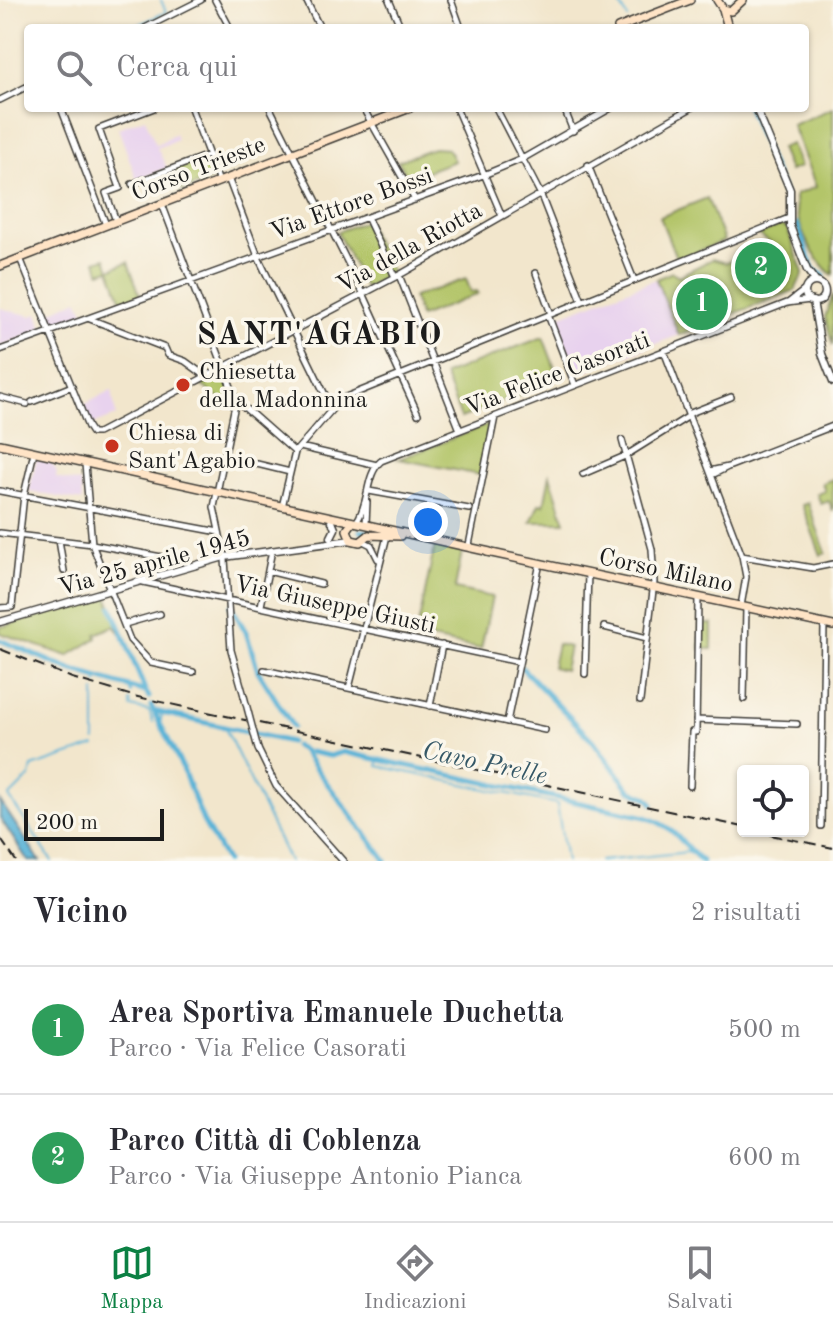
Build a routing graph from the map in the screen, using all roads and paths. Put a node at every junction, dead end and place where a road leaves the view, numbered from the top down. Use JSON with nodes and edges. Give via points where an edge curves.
{"nodes":[{"id":1,"x":201,"y":0,"type":"edge"},
{"id":2,"x":215,"y":0,"type":"edge"},
{"id":3,"x":306,"y":0,"type":"edge"},
{"id":4,"x":389,"y":0,"type":"edge"},
{"id":5,"x":451,"y":0,"type":"edge"},
{"id":6,"x":697,"y":0,"type":"edge"},
{"id":7,"x":708,"y":0,"type":"edge"},
{"id":8,"x":743,"y":0,"type":"edge"},
{"id":9,"x":688,"y":1,"type":"edge"},
{"id":10,"x":719,"y":4,"type":"edge"},
{"id":11,"x":735,"y":10,"type":"junction"},
{"id":12,"x":153,"y":24,"type":"edge"},
{"id":13,"x":228,"y":24,"type":"edge"},
{"id":14,"x":318,"y":24,"type":"edge"},
{"id":15,"x":399,"y":24,"type":"edge"},
{"id":16,"x":460,"y":24,"type":"edge"},
{"id":17,"x":628,"y":24,"type":"edge"},
{"id":18,"x":726,"y":24,"type":"edge"},
{"id":19,"x":730,"y":24,"type":"edge"},
{"id":20,"x":24,"y":88,"type":"edge"},
{"id":21,"x":0,"y":100,"type":"edge"},
{"id":22,"x":63,"y":112,"type":"edge"},
{"id":23,"x":143,"y":112,"type":"edge"},
{"id":24,"x":192,"y":112,"type":"edge"},
{"id":25,"x":272,"y":112,"type":"edge"},
{"id":26,"x":365,"y":112,"type":"edge"},
{"id":27,"x":400,"y":112,"type":"edge"},
{"id":28,"x":458,"y":112,"type":"edge"},
{"id":29,"x":498,"y":112,"type":"edge"},
{"id":30,"x":566,"y":112,"type":"edge"},
{"id":31,"x":604,"y":112,"type":"edge"},
{"id":32,"x":684,"y":112,"type":"edge"},
{"id":33,"x":760,"y":112,"type":"edge"},
{"id":34,"x":371,"y":123,"type":"junction"},
{"id":35,"x":573,"y":131,"type":"junction"},
{"id":36,"x":293,"y":153,"type":"junction"},
{"id":37,"x":208,"y":155,"type":"junction"},
{"id":38,"x":522,"y":159,"type":"junction"},
{"id":39,"x":588,"y":165,"type":"junction"},
{"id":40,"x":486,"y":174,"type":"junction"},
{"id":41,"x":228,"y":178,"type":"junction"},
{"id":42,"x":219,"y":182,"type":"junction"},
{"id":43,"x":132,"y":184,"type":"dead end"},
{"id":44,"x":540,"y":193,"type":"junction"},
{"id":45,"x":415,"y":200,"type":"junction"},
{"id":46,"x":162,"y":204,"type":"junction"},
{"id":47,"x":502,"y":216,"type":"junction"},
{"id":48,"x":367,"y":217,"type":"junction"},
{"id":49,"x":789,"y":218,"type":"junction"},
{"id":50,"x":116,"y":221,"type":"junction"},
{"id":51,"x":106,"y":225,"type":"junction"},
{"id":52,"x":331,"y":230,"type":"junction"},
{"id":53,"x":258,"y":256,"type":"junction"},
{"id":54,"x":20,"y":258,"type":"junction"},
{"id":55,"x":0,"y":266,"type":"edge"},
{"id":56,"x":807,"y":270,"type":"junction"},
{"id":57,"x":536,"y":273,"type":"dead end"},
{"id":58,"x":397,"y":276,"type":"junction"},
{"id":59,"x":192,"y":280,"type":"junction"},
{"id":60,"x":634,"y":280,"type":"junction"},
{"id":61,"x":816,"y":282,"type":"junction"},
{"id":62,"x":807,"y":288,"type":"junction"},
{"id":63,"x":363,"y":293,"type":"junction"},
{"id":64,"x":582,"y":301,"type":"junction"},
{"id":65,"x":814,"y":301,"type":"junction"},
{"id":66,"x":787,"y":303,"type":"junction"},
{"id":67,"x":550,"y":314,"type":"junction"},
{"id":68,"x":89,"y":318,"type":"junction"},
{"id":69,"x":292,"y":331,"type":"junction"},
{"id":70,"x":50,"y":332,"type":"junction"},
{"id":71,"x":0,"y":350,"type":"edge"},
{"id":72,"x":664,"y":351,"type":"junction"},
{"id":73,"x":432,"y":362,"type":"junction"},
{"id":74,"x":226,"y":368,"type":"junction"},
{"id":75,"x":402,"y":374,"type":"junction"},
{"id":76,"x":207,"y":377,"type":"junction"},
{"id":77,"x":833,"y":382,"type":"edge"},
{"id":78,"x":576,"y":385,"type":"junction"},
{"id":79,"x":72,"y":386,"type":"junction"},
{"id":80,"x":0,"y":397,"type":"edge"},
{"id":81,"x":731,"y":397,"type":"dead end"},
{"id":82,"x":236,"y":400,"type":"junction"},
{"id":83,"x":332,"y":409,"type":"junction"},
{"id":84,"x":418,"y":414,"type":"dead end"},
{"id":85,"x":689,"y":415,"type":"junction"},
{"id":86,"x":495,"y":416,"type":"junction"},
{"id":87,"x":833,"y":426,"type":"edge"},
{"id":88,"x":460,"y":430,"type":"junction"},
{"id":89,"x":622,"y":440,"type":"dead end"},
{"id":90,"x":0,"y":444,"type":"edge"},
{"id":91,"x":297,"y":451,"type":"junction"},
{"id":92,"x":34,"y":452,"type":"junction"},
{"id":93,"x":625,"y":456,"type":"junction"},
{"id":94,"x":85,"y":464,"type":"junction"},
{"id":95,"x":257,"y":464,"type":"dead end"},
{"id":96,"x":377,"y":465,"type":"junction"},
{"id":97,"x":290,"y":472,"type":"junction"},
{"id":98,"x":711,"y":473,"type":"junction"},
{"id":99,"x":583,"y":474,"type":"dead end"},
{"id":100,"x":0,"y":491,"type":"edge"},
{"id":101,"x":369,"y":491,"type":"junction"},
{"id":102,"x":216,"y":493,"type":"junction"},
{"id":103,"x":24,"y":495,"type":"junction"},
{"id":104,"x":367,"y":502,"type":"junction"},
{"id":105,"x":89,"y":505,"type":"junction"},
{"id":106,"x":282,"y":507,"type":"junction"},
{"id":107,"x":469,"y":509,"type":"dead end"},
{"id":108,"x":322,"y":515,"type":"junction"},
{"id":109,"x":331,"y":519,"type":"junction"},
{"id":110,"x":347,"y":530,"type":"junction"},
{"id":111,"x":219,"y":532,"type":"junction"},
{"id":112,"x":378,"y":532,"type":"junction"},
{"id":113,"x":0,"y":533,"type":"edge"},
{"id":114,"x":19,"y":535,"type":"junction"},
{"id":115,"x":392,"y":535,"type":"junction"},
{"id":116,"x":368,"y":536,"type":"junction"},
{"id":117,"x":331,"y":537,"type":"junction"},
{"id":118,"x":59,"y":540,"type":"junction"},
{"id":119,"x":319,"y":541,"type":"junction"},
{"id":120,"x":92,"y":544,"type":"junction"},
{"id":121,"x":469,"y":545,"type":"junction"},
{"id":122,"x":273,"y":549,"type":"junction"},
{"id":123,"x":490,"y":552,"type":"junction"},
{"id":124,"x":742,"y":556,"type":"junction"},
{"id":125,"x":224,"y":557,"type":"junction"},
{"id":126,"x":379,"y":558,"type":"junction"},
{"id":127,"x":188,"y":562,"type":"dead end"},
{"id":128,"x":540,"y":563,"type":"junction"},
{"id":129,"x":833,"y":564,"type":"edge"},
{"id":130,"x":64,"y":571,"type":"dead end"},
{"id":131,"x":268,"y":571,"type":"junction"},
{"id":132,"x":588,"y":573,"type":"junction"},
{"id":133,"x":143,"y":582,"type":"junction"},
{"id":134,"x":321,"y":584,"type":"dead end"},
{"id":135,"x":653,"y":587,"type":"junction"},
{"id":136,"x":107,"y":593,"type":"junction"},
{"id":137,"x":698,"y":597,"type":"junction"},
{"id":138,"x":227,"y":600,"type":"junction"},
{"id":139,"x":261,"y":606,"type":"junction"},
{"id":140,"x":744,"y":607,"type":"junction"},
{"id":141,"x":0,"y":608,"type":"edge"},
{"id":142,"x":160,"y":614,"type":"dead end"},
{"id":143,"x":0,"y":622,"type":"edge"},
{"id":144,"x":125,"y":624,"type":"junction"},
{"id":145,"x":824,"y":624,"type":"junction"},
{"id":146,"x":833,"y":626,"type":"edge"},
{"id":147,"x":604,"y":627,"type":"dead end"},
{"id":148,"x":363,"y":628,"type":"junction"},
{"id":149,"x":647,"y":638,"type":"junction"},
{"id":150,"x":442,"y":645,"type":"junction"},
{"id":151,"x":519,"y":662,"type":"junction"},
{"id":152,"x":264,"y":670,"type":"dead end"},
{"id":153,"x":193,"y":672,"type":"dead end"},
{"id":154,"x":585,"y":674,"type":"dead end"},
{"id":155,"x":349,"y":688,"type":"junction"},
{"id":156,"x":744,"y":699,"type":"dead end"},
{"id":157,"x":640,"y":701,"type":"dead end"},
{"id":158,"x":430,"y":706,"type":"junction"},
{"id":159,"x":696,"y":720,"type":"junction"},
{"id":160,"x":507,"y":722,"type":"junction"},
{"id":161,"x":797,"y":724,"type":"dead end"},
{"id":162,"x":545,"y":730,"type":"dead end"},
{"id":163,"x":690,"y":786,"type":"dead end"},
{"id":164,"x":821,"y":826,"type":"dead end"},
{"id":165,"x":343,"y":861,"type":"edge"}],
"edges":[{"from":1,"to":12,"type":"street"},
{"from":2,"to":13,"type":"street"},
{"from":3,"to":14,"type":"street"},
{"from":4,"to":15,"type":"street"},
{"from":5,"to":16,"type":"street"},
{"from":6,"to":9,"type":"main road"},
{"from":7,"to":10,"type":"main road"},
{"from":8,"to":11,"type":"main road"},
{"from":9,"to":17,"type":"main road"},
{"from":10,"to":11,"type":"main road"},
{"from":10,"to":18,"type":"main road"},
{"from":11,"to":19,"type":"main road"},
{"from":20,"to":21,"type":"street"},
{"from":22,"to":51,"type":"street"},
{"from":23,"to":50,"type":"street","via":[[99,129],[120,188],[106,193]]},
{"from":24,"to":37,"type":"street"},
{"from":25,"to":36,"type":"street"},
{"from":26,"to":34,"type":"street"},
{"from":27,"to":34,"type":"main road","name":"Corso Trieste"},
{"from":28,"to":40,"type":"street"},
{"from":29,"to":38,"type":"street"},
{"from":30,"to":35,"type":"street"},
{"from":31,"to":35,"type":"street","name":"Via Ettore Bossi"},
{"from":32,"to":39,"type":"street","name":"Via della Riotta"},
{"from":33,"to":49,"type":"street","via":[[790,190]]},
{"from":34,"to":36,"type":"main road","name":"Corso Trieste"},
{"from":34,"to":45,"type":"street"},
{"from":35,"to":38,"type":"street","name":"Via Ettore Bossi"},
{"from":36,"to":41,"type":"main road","name":"Corso Trieste"},
{"from":36,"to":52,"type":"street"},
{"from":37,"to":42,"type":"street"},
{"from":37,"to":43,"type":"street"},
{"from":38,"to":40,"type":"street","name":"Via Ettore Bossi"},
{"from":38,"to":44,"type":"street"},
{"from":39,"to":44,"type":"street","name":"Via della Riotta"},
{"from":39,"to":60,"type":"street"},
{"from":40,"to":45,"type":"street","name":"Via Ettore Bossi"},
{"from":40,"to":47,"type":"street"},
{"from":41,"to":42,"type":"main road","name":"Corso Trieste"},
{"from":41,"to":53,"type":"street"},
{"from":42,"to":46,"type":"main road","name":"Corso Trieste"},
{"from":44,"to":47,"type":"street","name":"Via della Riotta"},
{"from":44,"to":64,"type":"street"},
{"from":45,"to":48,"type":"street","name":"Via Ettore Bossi"},
{"from":46,"to":50,"type":"main road","name":"Corso Trieste"},
{"from":46,"to":59,"type":"street"},
{"from":47,"to":58,"type":"street","name":"Via della Riotta"},
{"from":48,"to":52,"type":"street","name":"Via Ettore Bossi"},
{"from":48,"to":58,"type":"street"},
{"from":49,"to":56,"type":"street"},
{"from":49,"to":60,"type":"street"},
{"from":50,"to":51,"type":"main road","name":"Corso Trieste"},
{"from":51,"to":54,"type":"main road","name":"Corso Trieste"},
{"from":52,"to":53,"type":"street","name":"Via Ettore Bossi"},
{"from":52,"to":63,"type":"street"},
{"from":53,"to":59,"type":"street","name":"Via Ettore Bossi"},
{"from":53,"to":69,"type":"street"},
{"from":54,"to":55,"type":"main road","name":"Corso Trieste"},
{"from":54,"to":70,"type":"street"},
{"from":56,"to":61,"type":"street"},
{"from":56,"to":62,"type":"street"},
{"from":57,"to":67,"type":"street"},
{"from":58,"to":63,"type":"street","name":"Via della Riotta"},
{"from":58,"to":73,"type":"street"},
{"from":59,"to":68,"type":"street","name":"Via Ettore Bossi"},
{"from":59,"to":74,"type":"street"},
{"from":60,"to":64,"type":"street"},
{"from":61,"to":62,"type":"street"},
{"from":61,"to":65,"type":"street","via":[[825,290]]},
{"from":62,"to":65,"type":"street"},
{"from":62,"to":66,"type":"street"},
{"from":63,"to":69,"type":"street","name":"Via della Riotta"},
{"from":63,"to":75,"type":"street"},
{"from":64,"to":67,"type":"street"},
{"from":65,"to":66,"type":"street"},
{"from":65,"to":77,"type":"street","via":[[822,354]]},
{"from":66,"to":72,"type":"street","name":"Via Felice Casorati"},
{"from":67,"to":73,"type":"street"},
{"from":67,"to":78,"type":"street"},
{"from":68,"to":70,"type":"street","name":"Via Ettore Bossi"},
{"from":68,"to":76,"type":"street","via":[[165,348],[168,355]]},
{"from":69,"to":74,"type":"street","name":"Via della Riotta"},
{"from":69,"to":83,"type":"street"},
{"from":70,"to":71,"type":"street","name":"Via Ettore Bossi"},
{"from":70,"to":79,"type":"street"},
{"from":72,"to":78,"type":"street","name":"Via Felice Casorati"},
{"from":72,"to":85,"type":"street"},
{"from":73,"to":75,"type":"street"},
{"from":73,"to":88,"type":"street"},
{"from":74,"to":76,"type":"street","name":"Via della Riotta"},
{"from":74,"to":82,"type":"street"},
{"from":75,"to":83,"type":"street","via":[[341,399]]},
{"from":75,"to":84,"type":"street"},
{"from":76,"to":79,"type":"street","name":"Via della Riotta","via":[[98,433],[92,433]]},
{"from":78,"to":86,"type":"street","name":"Via Felice Casorati"},
{"from":79,"to":80,"type":"street","via":[[30,403]]},
{"from":81,"to":85,"type":"street"},
{"from":82,"to":91,"type":"street"},
{"from":82,"to":102,"type":"street"},
{"from":83,"to":91,"type":"street"},
{"from":85,"to":93,"type":"street"},
{"from":85,"to":98,"type":"street"},
{"from":86,"to":88,"type":"street","name":"Via Felice Casorati"},
{"from":86,"to":121,"type":"street"},
{"from":87,"to":98,"type":"street"},
{"from":88,"to":96,"type":"street","name":"Via Felice Casorati"},
{"from":89,"to":93,"type":"street"},
{"from":90,"to":92,"type":"main road"},
{"from":91,"to":96,"type":"street"},
{"from":91,"to":97,"type":"street"},
{"from":92,"to":94,"type":"main road"},
{"from":92,"to":103,"type":"street"},
{"from":93,"to":99,"type":"street"},
{"from":93,"to":135,"type":"street","via":[[652,549]]},
{"from":94,"to":102,"type":"main road"},
{"from":94,"to":105,"type":"street"},
{"from":95,"to":97,"type":"street"},
{"from":96,"to":101,"type":"street"},
{"from":97,"to":106,"type":"street"},
{"from":98,"to":124,"type":"street"},
{"from":100,"to":103,"type":"street"},
{"from":101,"to":104,"type":"street"},
{"from":101,"to":107,"type":"street"},
{"from":102,"to":106,"type":"main road"},
{"from":102,"to":111,"type":"street"},
{"from":103,"to":105,"type":"street"},
{"from":103,"to":114,"type":"street"},
{"from":104,"to":110,"type":"street"},
{"from":104,"to":116,"type":"street"},
{"from":105,"to":111,"type":"street"},
{"from":105,"to":120,"type":"street"},
{"from":106,"to":108,"type":"main road"},
{"from":108,"to":109,"type":"main road"},
{"from":108,"to":110,"type":"main road"},
{"from":109,"to":110,"type":"main road"},
{"from":109,"to":117,"type":"street"},
{"from":110,"to":116,"type":"main road"},
{"from":110,"to":116,"type":"main road"},
{"from":110,"to":117,"type":"street","name":"Via 25 aprile 1945"},
{"from":110,"to":119,"type":"street","name":"Via 25 aprile 1945"},
{"from":111,"to":125,"type":"street"},
{"from":112,"to":115,"type":"main road","name":"Corso Milano"},
{"from":112,"to":116,"type":"main road"},
{"from":112,"to":121,"type":"main road","name":"Corso Milano"},
{"from":113,"to":114,"type":"street"},
{"from":114,"to":118,"type":"street"},
{"from":114,"to":141,"type":"street","via":[[12,607]]},
{"from":115,"to":121,"type":"main road"},
{"from":115,"to":123,"type":"main road","name":"Corso Milano"},
{"from":115,"to":126,"type":"street"},
{"from":116,"to":126,"type":"street"},
{"from":117,"to":119,"type":"street","name":"Via 25 aprile 1945"},
{"from":118,"to":120,"type":"street"},
{"from":118,"to":130,"type":"street"},
{"from":119,"to":122,"type":"street","name":"Via 25 aprile 1945"},
{"from":120,"to":127,"type":"street"},
{"from":120,"to":136,"type":"street"},
{"from":121,"to":123,"type":"main road","name":"Corso Milano"},
{"from":122,"to":125,"type":"street","name":"Via 25 aprile 1945"},
{"from":122,"to":131,"type":"street"},
{"from":123,"to":128,"type":"main road","name":"Corso Milano"},
{"from":124,"to":129,"type":"street","via":[[813,568]]},
{"from":124,"to":140,"type":"street"},
{"from":125,"to":133,"type":"street","name":"Via 25 aprile 1945"},
{"from":125,"to":138,"type":"street"},
{"from":126,"to":148,"type":"street"},
{"from":128,"to":132,"type":"main road","name":"Corso Milano"},
{"from":128,"to":151,"type":"street"},
{"from":131,"to":134,"type":"street"},
{"from":131,"to":139,"type":"street"},
{"from":132,"to":135,"type":"main road","name":"Corso Milano"},
{"from":132,"to":154,"type":"street"},
{"from":133,"to":136,"type":"street","name":"Via 25 aprile 1945"},
{"from":133,"to":138,"type":"street","name":"Via Giuseppe Giusti"},
{"from":135,"to":137,"type":"main road","name":"Corso Milano"},
{"from":135,"to":149,"type":"street"},
{"from":136,"to":143,"type":"street","name":"Via 25 aprile 1945"},
{"from":136,"to":144,"type":"street"},
{"from":137,"to":140,"type":"main road","name":"Corso Milano"},
{"from":137,"to":159,"type":"street"},
{"from":138,"to":139,"type":"street","name":"Via Giuseppe Giusti"},
{"from":138,"to":165,"type":"street","bridge":true,"via":[[231,650],[258,749],[276,786]]},
{"from":139,"to":148,"type":"street","name":"Via Giuseppe Giusti"},
{"from":140,"to":145,"type":"main road","name":"Corso Milano"},
{"from":140,"to":156,"type":"street"},
{"from":142,"to":144,"type":"street"},
{"from":144,"to":153,"type":"street","via":[[127,642],[151,663]]},
{"from":145,"to":146,"type":"main road","name":"Corso Milano"},
{"from":145,"to":164,"type":"street"},
{"from":147,"to":149,"type":"street"},
{"from":148,"to":150,"type":"street","name":"Via Giuseppe Giusti"},
{"from":148,"to":155,"type":"street"},
{"from":149,"to":157,"type":"street"},
{"from":150,"to":151,"type":"street","name":"Via Giuseppe Giusti"},
{"from":150,"to":158,"type":"street"},
{"from":151,"to":160,"type":"street"},
{"from":152,"to":155,"type":"street"},
{"from":155,"to":158,"type":"street"},
{"from":158,"to":160,"type":"street"},
{"from":159,"to":161,"type":"street"},
{"from":159,"to":163,"type":"street"},
{"from":160,"to":162,"type":"street"}]}
